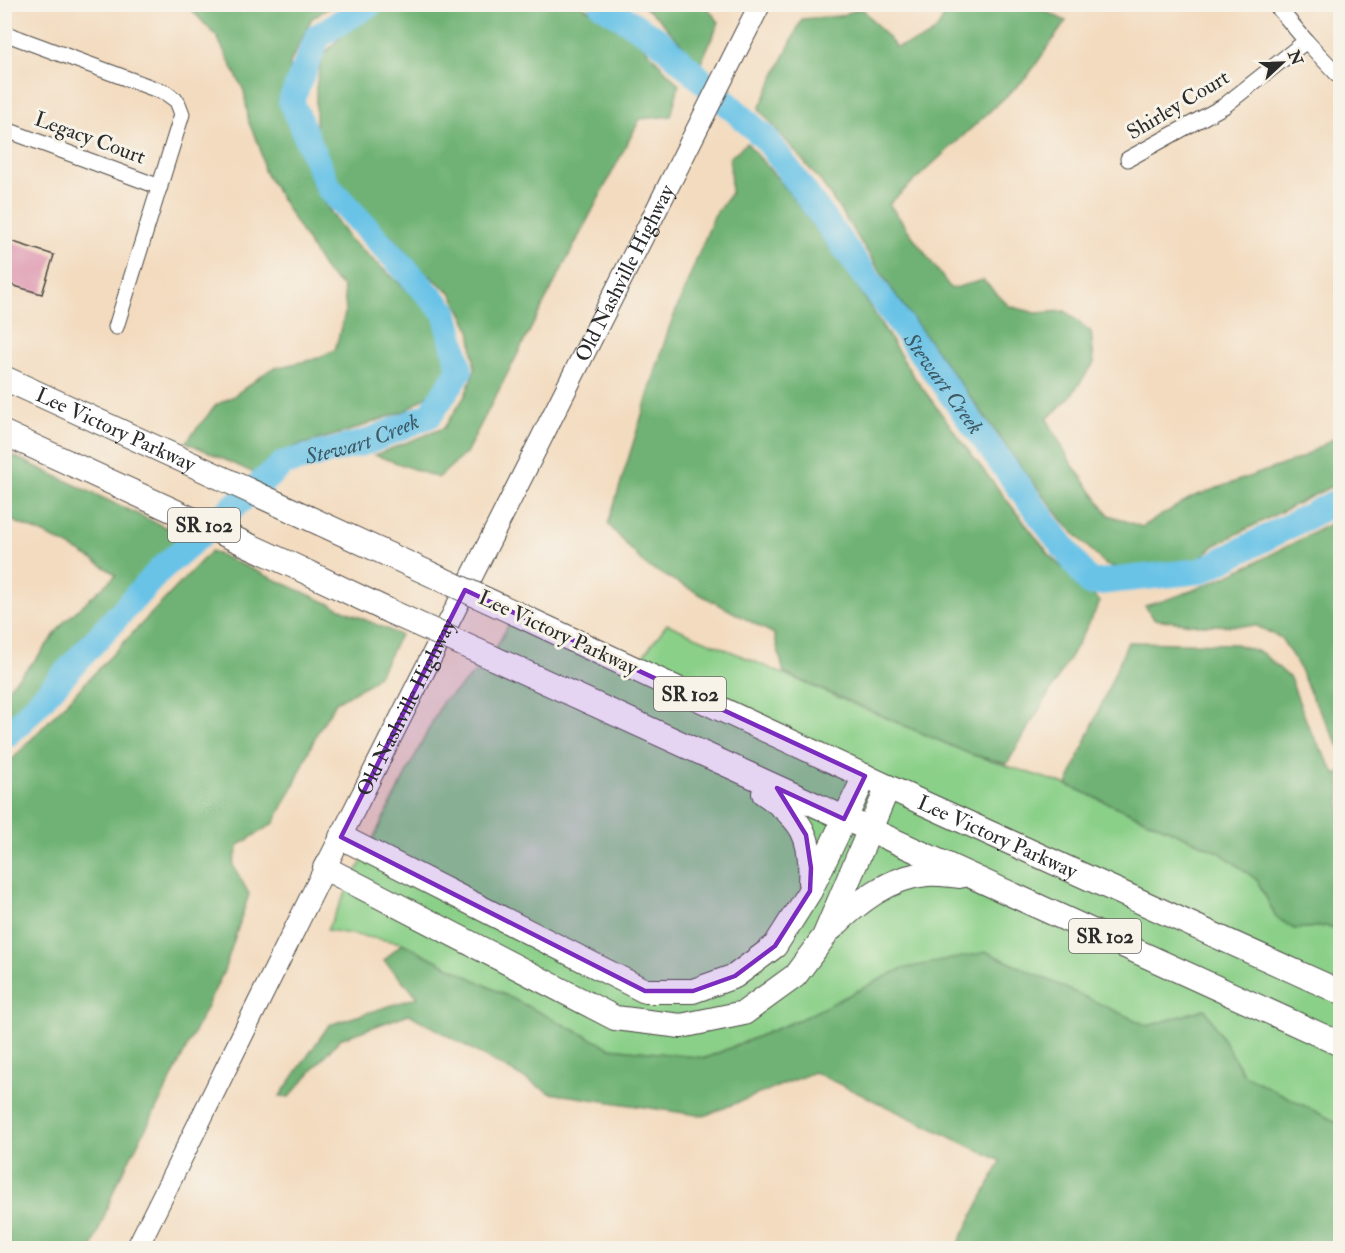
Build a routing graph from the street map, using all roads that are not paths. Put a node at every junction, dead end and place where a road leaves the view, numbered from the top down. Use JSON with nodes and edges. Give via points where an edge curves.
{"nodes":[{"id":1,"x":760,"y":4,"type":"edge"},
{"id":2,"x":1275,"y":4,"type":"edge"},
{"id":3,"x":4,"y":33,"type":"edge"},
{"id":4,"x":1306,"y":41,"type":"junction"},
{"id":5,"x":1341,"y":77,"type":"edge"},
{"id":6,"x":4,"y":129,"type":"edge"},
{"id":7,"x":1128,"y":159,"type":"dead end"},
{"id":8,"x":160,"y":187,"type":"junction"},
{"id":9,"x":116,"y":327,"type":"dead end"},
{"id":10,"x":4,"y":378,"type":"edge"},
{"id":11,"x":4,"y":433,"type":"edge"},
{"id":12,"x":612,"y":711,"type":"junction"},
{"id":13,"x":865,"y":776,"type":"junction"},
{"id":14,"x":888,"y":787,"type":"junction"},
{"id":15,"x":844,"y":819,"type":"junction"},
{"id":16,"x":870,"y":829,"type":"junction"},
{"id":17,"x":341,"y":837,"type":"junction"},
{"id":18,"x":325,"y":868,"type":"junction"},
{"id":19,"x":975,"y":877,"type":"junction"},
{"id":20,"x":810,"y":891,"type":"junction"},
{"id":21,"x":824,"y":936,"type":"junction"},
{"id":22,"x":1341,"y":992,"type":"edge"},
{"id":23,"x":1341,"y":1044,"type":"edge"},
{"id":24,"x":137,"y":1248,"type":"edge"}],
"edges":[{"from":1,"to":17,"type":"main road","name":"Old Nashville Highway"},
{"from":2,"to":4,"type":"street"},
{"from":3,"to":8,"type":"street","via":[[166,93],[177,101],[182,114]]},
{"from":4,"to":5,"type":"street"},
{"from":4,"to":7,"type":"street","name":"Shirley Court","via":[[1224,106]]},
{"from":6,"to":8,"type":"street","name":"Legacy Court"},
{"from":8,"to":9,"type":"street"},
{"from":10,"to":13,"type":"main road","name":"Lee Victory Parkway","number":"SR 102","bridge":true},
{"from":11,"to":12,"type":"main road","number":"SR 102","bridge":true},
{"from":12,"to":15,"type":"main road","number":"SR 102"},
{"from":12,"to":20,"type":"main road","via":[[644,737],[762,792],[785,807],[806,835]]},
{"from":13,"to":14,"type":"main road","name":"Lee Victory Parkway","number":"SR 102"},
{"from":13,"to":15,"type":"main road"},
{"from":14,"to":16,"type":"main road"},
{"from":14,"to":22,"type":"main road","name":"Lee Victory Parkway","number":"SR 102"},
{"from":15,"to":16,"type":"main road","number":"SR 102"},
{"from":15,"to":20,"type":"main road"},
{"from":16,"to":19,"type":"main road","number":"SR 102"},
{"from":16,"to":21,"type":"main road"},
{"from":17,"to":18,"type":"main road","name":"Old Nashville Highway"},
{"from":17,"to":20,"type":"main road","via":[[645,991],[693,991],[735,976],[775,946]]},
{"from":18,"to":21,"type":"main road","via":[[615,1018],[681,1026],[744,1013],[795,976]]},
{"from":18,"to":24,"type":"main road","name":"Old Nashville Highway"},
{"from":19,"to":21,"type":"main road","via":[[928,873],[900,880],[872,894]]},
{"from":19,"to":23,"type":"main road","number":"SR 102"}]}
